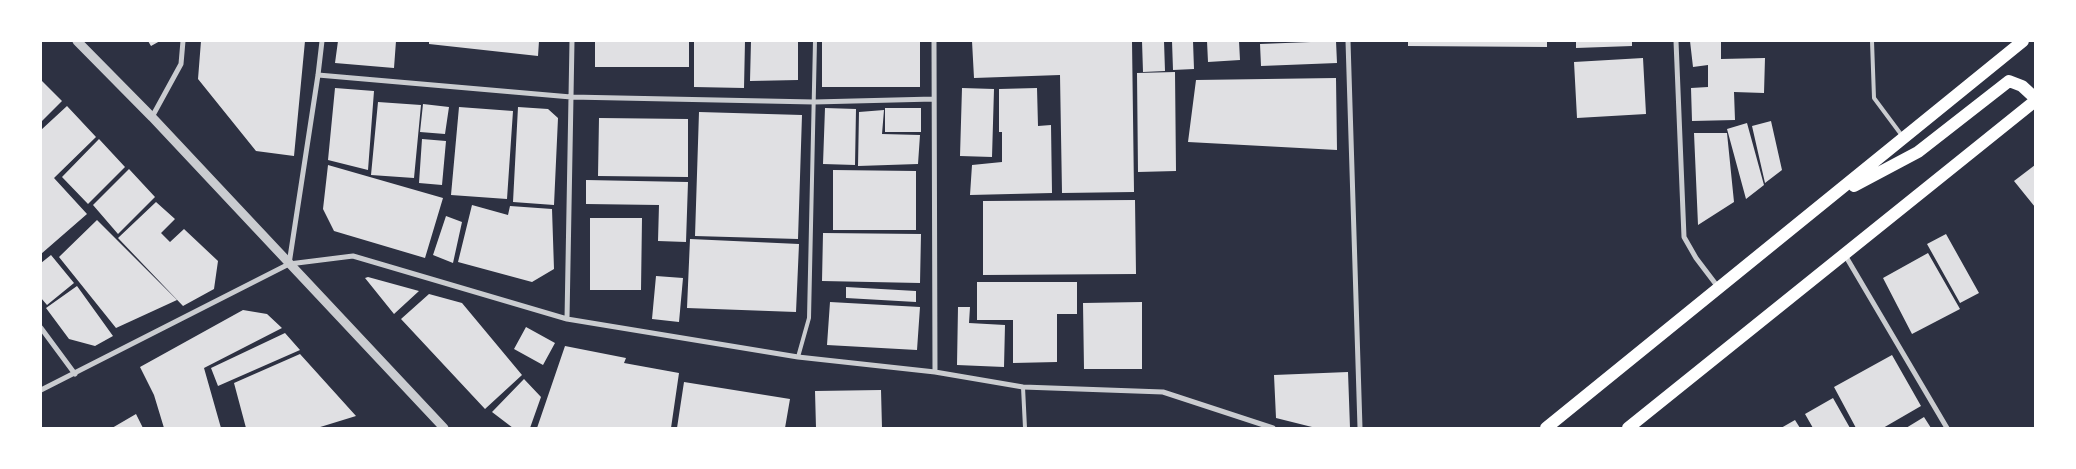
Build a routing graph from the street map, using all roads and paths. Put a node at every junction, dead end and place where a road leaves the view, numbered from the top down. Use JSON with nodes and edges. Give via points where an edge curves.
{"nodes":[{"id":1,"x":77,"y":41,"type":"edge"},
{"id":2,"x":183,"y":41,"type":"edge"},
{"id":3,"x":322,"y":41,"type":"edge"},
{"id":4,"x":572,"y":41,"type":"edge"},
{"id":5,"x":815,"y":41,"type":"edge"},
{"id":6,"x":934,"y":41,"type":"edge"},
{"id":7,"x":1348,"y":41,"type":"edge"},
{"id":8,"x":1676,"y":41,"type":"edge"},
{"id":9,"x":1872,"y":41,"type":"edge"},
{"id":10,"x":2023,"y":41,"type":"edge"},
{"id":11,"x":318,"y":75,"type":"junction"},
{"id":12,"x":571,"y":97,"type":"junction"},
{"id":13,"x":934,"y":99,"type":"junction"},
{"id":14,"x":2035,"y":100,"type":"edge"},
{"id":15,"x":814,"y":102,"type":"junction"},
{"id":16,"x":152,"y":117,"type":"junction"},
{"id":17,"x":1904,"y":139,"type":"junction"},
{"id":18,"x":1823,"y":203,"type":"junction"},
{"id":19,"x":1845,"y":254,"type":"junction"},
{"id":20,"x":289,"y":264,"type":"junction"},
{"id":21,"x":1719,"y":287,"type":"junction"},
{"id":22,"x":567,"y":319,"type":"junction"},
{"id":23,"x":41,"y":328,"type":"edge"},
{"id":24,"x":798,"y":357,"type":"junction"},
{"id":25,"x":935,"y":372,"type":"junction"},
{"id":26,"x":75,"y":374,"type":"junction"},
{"id":27,"x":1023,"y":387,"type":"junction"},
{"id":28,"x":41,"y":390,"type":"edge"},
{"id":29,"x":444,"y":428,"type":"edge"},
{"id":30,"x":1025,"y":428,"type":"edge"},
{"id":31,"x":1273,"y":428,"type":"edge"},
{"id":32,"x":1360,"y":428,"type":"edge"},
{"id":33,"x":1546,"y":428,"type":"edge"},
{"id":34,"x":1628,"y":428,"type":"edge"},
{"id":35,"x":1946,"y":428,"type":"edge"}],
"edges":[{"from":1,"to":16,"type":"street"},
{"from":2,"to":16,"type":"street","via":[[181,64]]},
{"from":3,"to":11,"type":"street"},
{"from":4,"to":12,"type":"street"},
{"from":5,"to":15,"type":"lane"},
{"from":6,"to":13,"type":"street"},
{"from":7,"to":32,"type":"street"},
{"from":8,"to":21,"type":"street","via":[[1684,237]]},
{"from":9,"to":17,"type":"lane","via":[[1874,98]]},
{"from":10,"to":17,"type":"main road"},
{"from":11,"to":12,"type":"street"},
{"from":11,"to":20,"type":"street"},
{"from":12,"to":15,"type":"street"},
{"from":12,"to":22,"type":"street"},
{"from":13,"to":15,"type":"street"},
{"from":13,"to":25,"type":"street"},
{"from":14,"to":18,"type":"main road","via":[[2022,86],[2009,82],[1918,152]]},
{"from":14,"to":19,"type":"main road"},
{"from":15,"to":24,"type":"lane","via":[[809,318]]},
{"from":16,"to":20,"type":"street"},
{"from":17,"to":18,"type":"main road"},
{"from":18,"to":21,"type":"main road"},
{"from":19,"to":34,"type":"main road"},
{"from":19,"to":35,"type":"street"},
{"from":20,"to":22,"type":"street","via":[[353,256]]},
{"from":20,"to":26,"type":"street"},
{"from":20,"to":29,"type":"street"},
{"from":21,"to":33,"type":"main road"},
{"from":22,"to":24,"type":"street"},
{"from":23,"to":26,"type":"street"},
{"from":24,"to":25,"type":"street"},
{"from":25,"to":27,"type":"street"},
{"from":26,"to":28,"type":"street"},
{"from":27,"to":30,"type":"lane"},
{"from":27,"to":31,"type":"street","via":[[1163,392]]}]}
